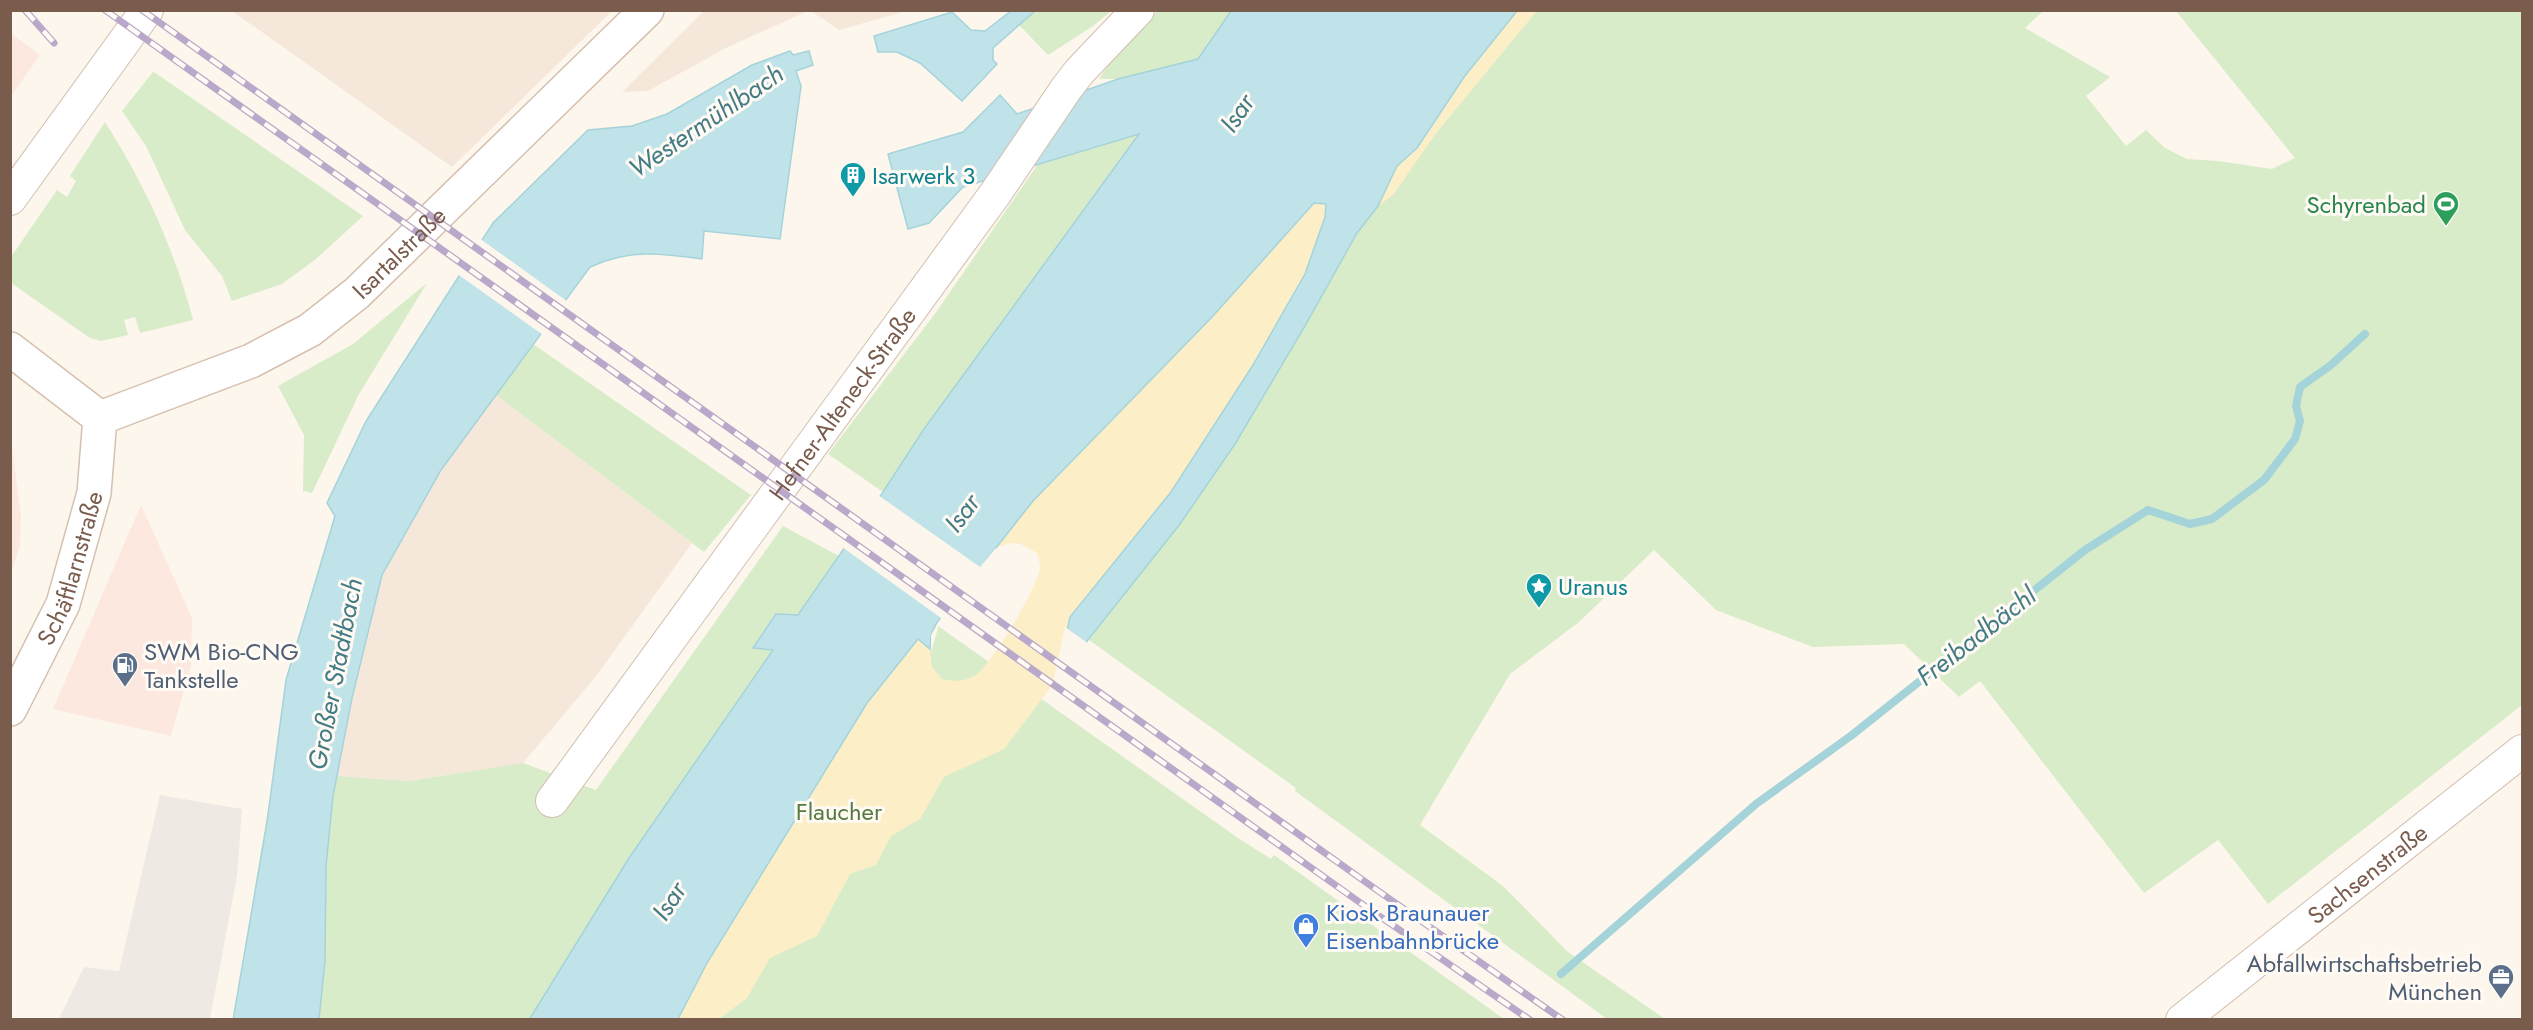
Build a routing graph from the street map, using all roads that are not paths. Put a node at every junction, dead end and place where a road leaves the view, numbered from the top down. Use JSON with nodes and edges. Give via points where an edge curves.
{"nodes":[{"id":1,"x":147,"y":10,"type":"edge"},
{"id":2,"x":647,"y":10,"type":"edge"},
{"id":3,"x":1138,"y":10,"type":"edge"},
{"id":4,"x":10,"y":199,"type":"edge"},
{"id":5,"x":10,"y":349,"type":"edge"},
{"id":6,"x":100,"y":418,"type":"junction"},
{"id":7,"x":10,"y":709,"type":"edge"},
{"id":8,"x":2523,"y":751,"type":"edge"},
{"id":9,"x":552,"y":801,"type":"dead end"},
{"id":10,"x":2182,"y":1020,"type":"edge"}],
"edges":[{"from":1,"to":4,"type":"street"},
{"from":2,"to":6,"type":"main road","name":"Isartalstraße","via":[[357,293],[310,330],[251,361]]},
{"from":3,"to":9,"type":"street","name":"Hefner-Alteneck-Straße","via":[[1066,89],[995,194]]},
{"from":5,"to":6,"type":"main road"},
{"from":6,"to":7,"type":"main road","name":"Schäftlarnstraße","via":[[94,493],[63,604]]},
{"from":8,"to":10,"type":"street","name":"Sachsenstraße"}]}
